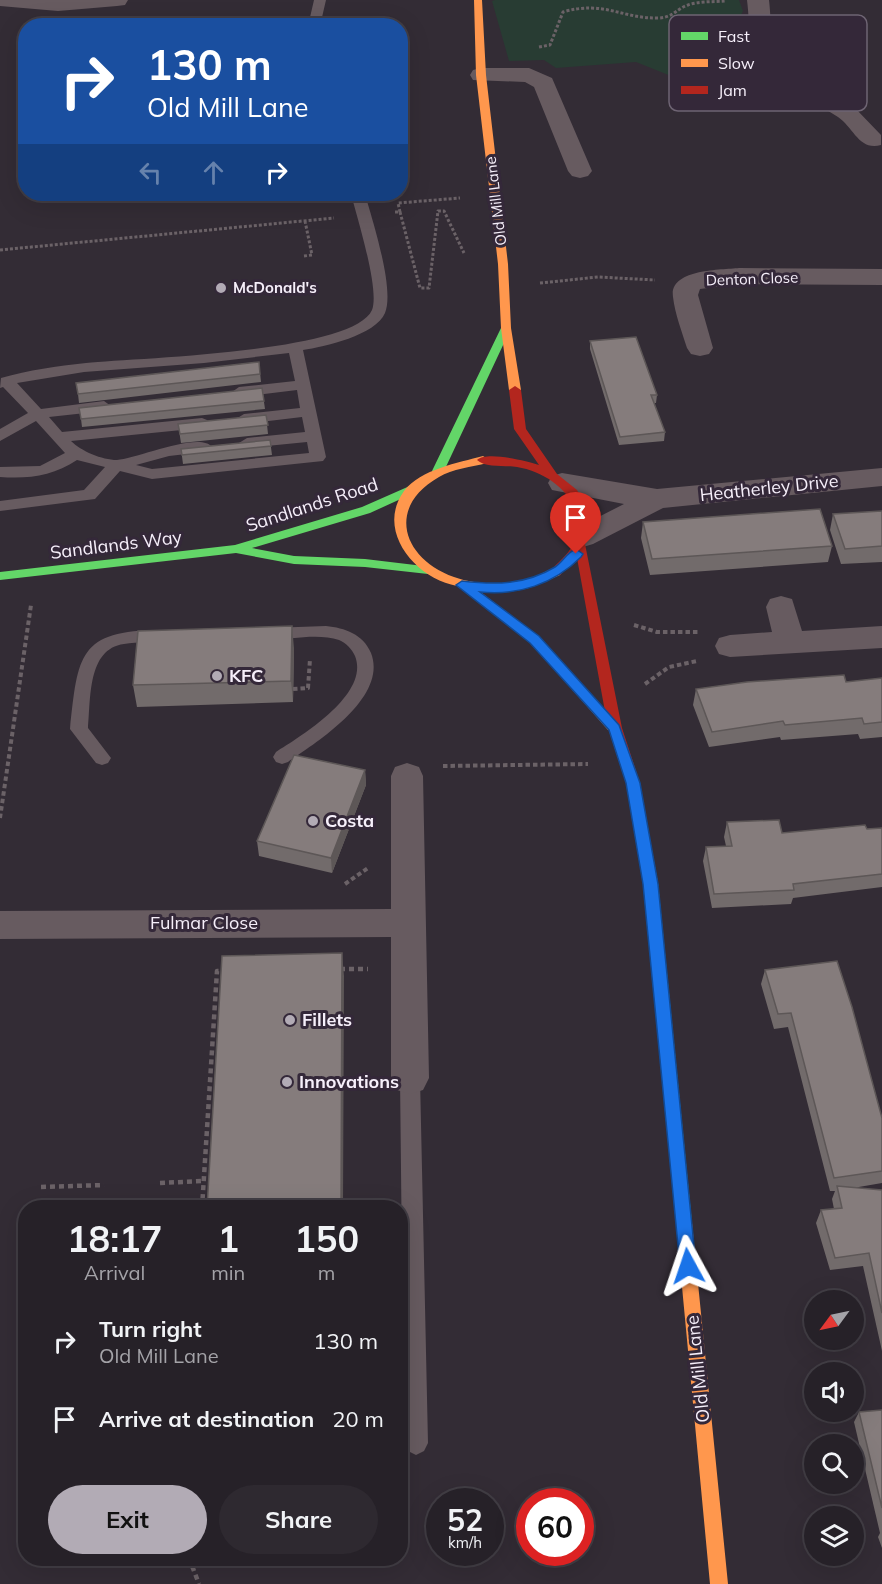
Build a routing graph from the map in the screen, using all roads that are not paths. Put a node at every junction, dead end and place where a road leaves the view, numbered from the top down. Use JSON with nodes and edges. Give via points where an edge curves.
{"nodes":[{"id":1,"x":0,"y":0,"type":"edge"},
{"id":2,"x":117,"y":0,"type":"edge"},
{"id":3,"x":320,"y":0,"type":"edge"},
{"id":4,"x":478,"y":0,"type":"edge"},
{"id":5,"x":758,"y":0,"type":"edge"},
{"id":6,"x":760,"y":15,"type":"edge"},
{"id":7,"x":316,"y":18,"type":"edge"},
{"id":8,"x":480,"y":67,"type":"junction"},
{"id":9,"x":843,"y":111,"type":"edge"},
{"id":10,"x":873,"y":140,"type":"dead end"},
{"id":11,"x":568,"y":159,"type":"dead end"},
{"id":12,"x":360,"y":201,"type":"edge"},
{"id":13,"x":882,"y":277,"type":"edge"},
{"id":14,"x":506,"y":328,"type":"junction"},
{"id":15,"x":295,"y":348,"type":"junction"},
{"id":16,"x":700,"y":348,"type":"dead end"},
{"id":17,"x":3,"y":382,"type":"edge"},
{"id":18,"x":303,"y":385,"type":"junction"},
{"id":19,"x":222,"y":394,"type":"edge"},
{"id":20,"x":118,"y":405,"type":"edge"},
{"id":21,"x":308,"y":412,"type":"junction"},
{"id":22,"x":37,"y":414,"type":"junction"},
{"id":23,"x":0,"y":436,"type":"edge"},
{"id":24,"x":314,"y":436,"type":"junction"},
{"id":25,"x":58,"y":437,"type":"junction"},
{"id":26,"x":75,"y":454,"type":"junction"},
{"id":27,"x":116,"y":465,"type":"junction"},
{"id":28,"x":438,"y":471,"type":"junction"},
{"id":29,"x":0,"y":472,"type":"edge"},
{"id":30,"x":882,"y":477,"type":"edge"},
{"id":31,"x":557,"y":479,"type":"junction"},
{"id":32,"x":412,"y":489,"type":"junction"},
{"id":33,"x":657,"y":499,"type":"junction"},
{"id":34,"x":0,"y":506,"type":"edge"},
{"id":35,"x":582,"y":542,"type":"junction"},
{"id":36,"x":235,"y":549,"type":"junction"},
{"id":37,"x":428,"y":570,"type":"junction"},
{"id":38,"x":0,"y":576,"type":"edge"},
{"id":39,"x":462,"y":585,"type":"junction"},
{"id":40,"x":781,"y":607,"type":"dead end"},
{"id":41,"x":257,"y":634,"type":"edge"},
{"id":42,"x":177,"y":636,"type":"edge"},
{"id":43,"x":882,"y":638,"type":"edge"},
{"id":44,"x":790,"y":643,"type":"junction"},
{"id":45,"x":724,"y":646,"type":"road end"},
{"id":46,"x":615,"y":728,"type":"junction"},
{"id":47,"x":282,"y":757,"type":"dead end"},
{"id":48,"x":102,"y":758,"type":"dead end"},
{"id":49,"x":406,"y":776,"type":"dead end"},
{"id":50,"x":408,"y":923,"type":"junction"},
{"id":51,"x":0,"y":926,"type":"edge"},
{"id":52,"x":410,"y":1078,"type":"joint"},
{"id":53,"x":416,"y":1443,"type":"dead end"},
{"id":54,"x":719,"y":1584,"type":"edge"}],
"edges":[{"from":1,"to":2,"type":"street","via":[[32,5]]},
{"from":3,"to":7,"type":"lane"},
{"from":4,"to":8,"type":"main road","name":"Old Mill Lane"},
{"from":5,"to":6,"type":"street"},
{"from":8,"to":11,"type":"street","via":[[529,75],[544,83]]},
{"from":8,"to":14,"type":"main road","name":"Old Mill Lane","via":[[503,264]]},
{"from":9,"to":10,"type":"street"},
{"from":12,"to":15,"type":"lane","via":[[381,287],[378,312],[367,327],[347,336]]},
{"from":13,"to":16,"type":"street","name":"Denton Close","via":[[739,276],[689,284],[685,295]]},
{"from":14,"to":28,"type":"main road","name":"Old Mill Lane"},
{"from":14,"to":31,"type":"main road","name":"Old Mill Lane","via":[[520,429]]},
{"from":15,"to":17,"type":"lane","via":[[44,372]]},
{"from":15,"to":18,"type":"lane"},
{"from":17,"to":22,"type":"lane"},
{"from":18,"to":19,"type":"lane"},
{"from":18,"to":21,"type":"lane"},
{"from":20,"to":22,"type":"lane"},
{"from":21,"to":24,"type":"lane"},
{"from":21,"to":25,"type":"lane"},
{"from":22,"to":23,"type":"lane"},
{"from":22,"to":25,"type":"lane"},
{"from":24,"to":27,"type":"lane","via":[[169,451]]},
{"from":24,"to":27,"type":"lane","via":[[318,457],[152,474]]},
{"from":25,"to":26,"type":"lane"},
{"from":26,"to":27,"type":"lane"},
{"from":26,"to":29,"type":"lane","via":[[55,468],[23,474]]},
{"from":27,"to":34,"type":"lane","via":[[89,495]]},
{"from":28,"to":31,"type":"main road","name":"Old Mill Lane","via":[[475,461],[508,461],[531,466]]},
{"from":28,"to":32,"type":"main road","name":"Old Mill Lane"},
{"from":30,"to":33,"type":"street","name":"Heatherley Drive"},
{"from":31,"to":33,"type":"street","name":"Heatherley Drive"},
{"from":31,"to":35,"type":"main road","name":"Old Mill Lane","via":[[578,499],[584,514]]},
{"from":32,"to":36,"type":"main road","name":"Sandlands Road","via":[[366,510]]},
{"from":32,"to":37,"type":"main road","name":"Old Mill Lane","via":[[400,509],[398,531],[408,552]]},
{"from":33,"to":35,"type":"street","name":"Heatherley Drive"},
{"from":35,"to":39,"type":"main road","name":"Old Mill Lane","via":[[562,569],[541,580],[516,587]]},
{"from":35,"to":46,"type":"main road","name":"Old Mill Lane"},
{"from":36,"to":37,"type":"main road","name":"Sandlands Road","via":[[294,561]]},
{"from":36,"to":38,"type":"main road","name":"Sandlands Way"},
{"from":37,"to":39,"type":"main road","name":"Old Mill Lane"},
{"from":39,"to":46,"type":"main road","name":"Old Mill Lane","via":[[535,640]]},
{"from":40,"to":44,"type":"street"},
{"from":41,"to":47,"type":"lane","via":[[336,633],[355,641],[365,655],[366,676],[353,699],[314,737]]},
{"from":42,"to":48,"type":"lane","via":[[132,637],[105,643],[93,654],[86,672],[79,729]]},
{"from":43,"to":44,"type":"street"},
{"from":44,"to":45,"type":"street"},
{"from":46,"to":54,"type":"main road","name":"Old Mill Lane","via":[[633,783],[651,884]]},
{"from":49,"to":50,"type":"street"},
{"from":50,"to":51,"type":"street","name":"Fulmar Close"},
{"from":50,"to":52,"type":"street"},
{"from":52,"to":53,"type":"lane"}]}
